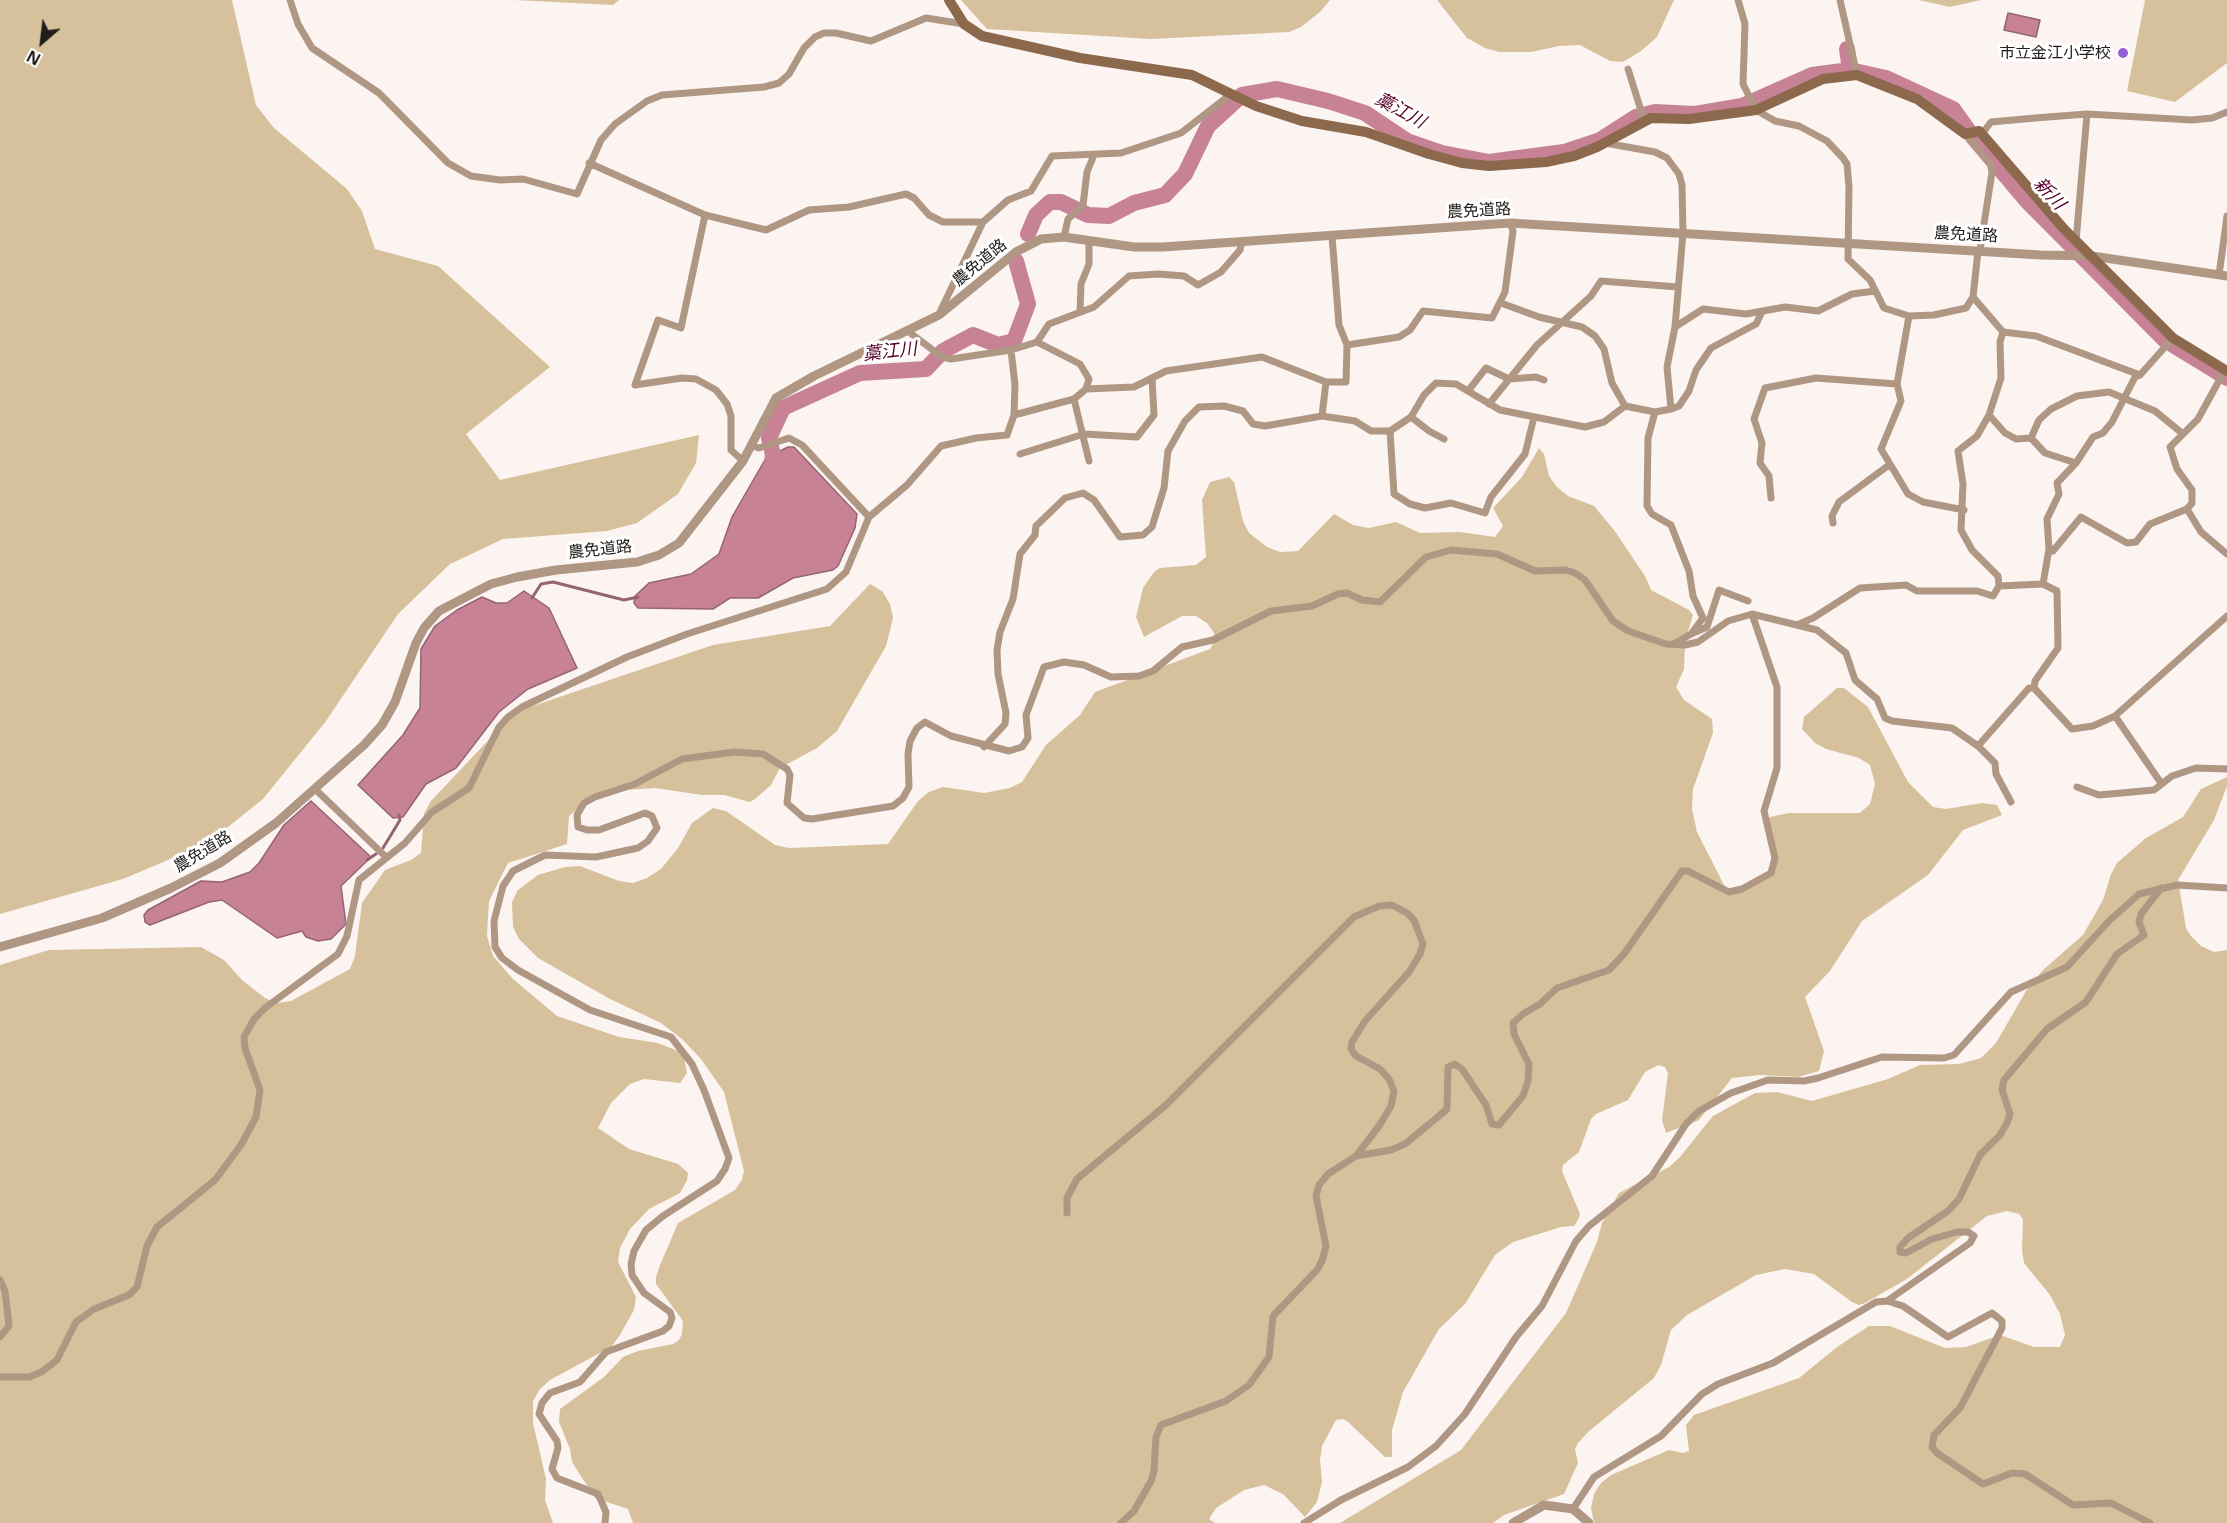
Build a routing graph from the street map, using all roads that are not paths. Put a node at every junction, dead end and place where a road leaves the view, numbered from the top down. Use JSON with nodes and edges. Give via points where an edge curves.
{"nodes":[{"id":1,"x":290,"y":0,"type":"edge"},
{"id":2,"x":950,"y":0,"type":"edge"},
{"id":3,"x":1738,"y":0,"type":"edge"},
{"id":4,"x":1840,"y":0,"type":"edge"},
{"id":5,"x":964,"y":24,"type":"junction"},
{"id":6,"x":1628,"y":69,"type":"dead end"},
{"id":7,"x":1857,"y":75,"type":"junction"},
{"id":8,"x":1236,"y":97,"type":"junction"},
{"id":9,"x":1753,"y":105,"type":"junction"},
{"id":10,"x":2227,"y":112,"type":"edge"},
{"id":11,"x":2087,"y":114,"type":"junction"},
{"id":12,"x":1643,"y":116,"type":"junction"},
{"id":13,"x":1972,"y":133,"type":"junction"},
{"id":14,"x":1605,"y":143,"type":"junction"},
{"id":15,"x":1094,"y":155,"type":"junction"},
{"id":16,"x":589,"y":163,"type":"junction"},
{"id":17,"x":705,"y":215,"type":"junction"},
{"id":18,"x":2227,"y":216,"type":"edge"},
{"id":19,"x":983,"y":222,"type":"junction"},
{"id":20,"x":1510,"y":224,"type":"junction"},
{"id":21,"x":1683,"y":233,"type":"junction"},
{"id":22,"x":1332,"y":236,"type":"junction"},
{"id":23,"x":1064,"y":237,"type":"junction"},
{"id":24,"x":1089,"y":241,"type":"junction"},
{"id":25,"x":2076,"y":241,"type":"junction"},
{"id":26,"x":1242,"y":242,"type":"junction"},
{"id":27,"x":1848,"y":244,"type":"junction"},
{"id":28,"x":1979,"y":251,"type":"junction"},
{"id":29,"x":2089,"y":256,"type":"junction"},
{"id":30,"x":2223,"y":275,"type":"edge"},
{"id":31,"x":1678,"y":287,"type":"junction"},
{"id":32,"x":1875,"y":291,"type":"junction"},
{"id":33,"x":1973,"y":297,"type":"junction"},
{"id":34,"x":1501,"y":303,"type":"junction"},
{"id":35,"x":1080,"y":312,"type":"junction"},
{"id":36,"x":1762,"y":312,"type":"junction"},
{"id":37,"x":939,"y":315,"type":"junction"},
{"id":38,"x":1909,"y":316,"type":"junction"},
{"id":39,"x":1564,"y":321,"type":"junction"},
{"id":40,"x":1675,"y":327,"type":"junction"},
{"id":41,"x":909,"y":332,"type":"junction"},
{"id":42,"x":2003,"y":332,"type":"junction"},
{"id":43,"x":2172,"y":339,"type":"junction"},
{"id":44,"x":1037,"y":342,"type":"junction"},
{"id":45,"x":1347,"y":345,"type":"junction"},
{"id":46,"x":1011,"y":350,"type":"junction"},
{"id":47,"x":2226,"y":370,"type":"edge"},
{"id":48,"x":2140,"y":375,"type":"junction"},
{"id":49,"x":1152,"y":378,"type":"junction"},
{"id":50,"x":1509,"y":380,"type":"junction"},
{"id":51,"x":1544,"y":380,"type":"dead end"},
{"id":52,"x":1326,"y":382,"type":"junction"},
{"id":53,"x":1897,"y":384,"type":"junction"},
{"id":54,"x":1086,"y":389,"type":"junction"},
{"id":55,"x":1468,"y":391,"type":"junction"},
{"id":56,"x":2125,"y":397,"type":"junction"},
{"id":57,"x":1074,"y":399,"type":"junction"},
{"id":58,"x":1489,"y":404,"type":"junction"},
{"id":59,"x":1625,"y":406,"type":"junction"},
{"id":60,"x":1671,"y":409,"type":"junction"},
{"id":61,"x":1655,"y":412,"type":"junction"},
{"id":62,"x":1014,"y":415,"type":"junction"},
{"id":63,"x":1989,"y":415,"type":"junction"},
{"id":64,"x":1323,"y":416,"type":"junction"},
{"id":65,"x":1411,"y":417,"type":"junction"},
{"id":66,"x":1534,"y":417,"type":"junction"},
{"id":67,"x":1390,"y":431,"type":"junction"},
{"id":68,"x":1084,"y":434,"type":"junction"},
{"id":69,"x":2183,"y":434,"type":"junction"},
{"id":70,"x":2031,"y":438,"type":"junction"},
{"id":71,"x":1444,"y":439,"type":"dead end"},
{"id":72,"x":753,"y":446,"type":"junction"},
{"id":73,"x":1020,"y":454,"type":"dead end"},
{"id":74,"x":743,"y":461,"type":"junction"},
{"id":75,"x":1089,"y":461,"type":"dead end"},
{"id":76,"x":2076,"y":463,"type":"junction"},
{"id":77,"x":1889,"y":465,"type":"junction"},
{"id":78,"x":1771,"y":498,"type":"dead end"},
{"id":79,"x":2187,"y":509,"type":"junction"},
{"id":80,"x":1964,"y":510,"type":"junction"},
{"id":81,"x":869,"y":517,"type":"junction"},
{"id":82,"x":1833,"y":523,"type":"dead end"},
{"id":83,"x":2049,"y":549,"type":"junction"},
{"id":84,"x":2227,"y":554,"type":"edge"},
{"id":85,"x":2043,"y":584,"type":"junction"},
{"id":86,"x":1999,"y":586,"type":"junction"},
{"id":87,"x":1748,"y":601,"type":"dead end"},
{"id":88,"x":1752,"y":614,"type":"junction"},
{"id":89,"x":2227,"y":616,"type":"edge"},
{"id":90,"x":1797,"y":625,"type":"junction"},
{"id":91,"x":1691,"y":634,"type":"junction"},
{"id":92,"x":1674,"y":644,"type":"junction"},
{"id":93,"x":2034,"y":688,"type":"junction"},
{"id":94,"x":2115,"y":716,"type":"junction"},
{"id":95,"x":1978,"y":746,"type":"junction"},
{"id":96,"x":984,"y":747,"type":"junction"},
{"id":97,"x":2227,"y":769,"type":"edge"},
{"id":98,"x":2161,"y":783,"type":"junction"},
{"id":99,"x":2077,"y":787,"type":"dead end"},
{"id":100,"x":315,"y":789,"type":"junction"},
{"id":101,"x":2011,"y":802,"type":"dead end"},
{"id":102,"x":386,"y":857,"type":"junction"},
{"id":103,"x":2161,"y":888,"type":"junction"},
{"id":104,"x":2227,"y":888,"type":"edge"},
{"id":105,"x":0,"y":947,"type":"edge"},
{"id":106,"x":1356,"y":1156,"type":"junction"},
{"id":107,"x":1067,"y":1213,"type":"dead end"},
{"id":108,"x":0,"y":1280,"type":"edge"},
{"id":109,"x":1887,"y":1301,"type":"junction"},
{"id":110,"x":0,"y":1337,"type":"edge"},
{"id":111,"x":0,"y":1377,"type":"edge"},
{"id":112,"x":1573,"y":1509,"type":"junction"},
{"id":113,"x":605,"y":1523,"type":"edge"},
{"id":114,"x":1121,"y":1523,"type":"edge"},
{"id":115,"x":1304,"y":1523,"type":"edge"},
{"id":116,"x":1513,"y":1523,"type":"edge"},
{"id":117,"x":1589,"y":1523,"type":"edge"},
{"id":118,"x":2150,"y":1523,"type":"edge"}],
"edges":[{"from":1,"to":16,"type":"street","via":[[312,48],[379,93],[434,151],[471,176],[523,179],[577,194]]},
{"from":2,"to":5,"type":"main road"},
{"from":3,"to":9,"type":"street","via":[[1745,24],[1743,84]]},
{"from":4,"to":7,"type":"street"},
{"from":5,"to":8,"type":"main road","via":[[982,36],[1014,45],[1192,75]]},
{"from":5,"to":16,"type":"street","via":[[926,18],[872,41],[824,33],[804,48],[779,83],[662,95],[647,101],[615,124]]},
{"from":6,"to":12,"type":"street"},
{"from":7,"to":9,"type":"main road","via":[[1815,82]]},
{"from":7,"to":13,"type":"main road","via":[[1917,99]]},
{"from":8,"to":14,"type":"main road","via":[[1302,121],[1366,132],[1462,163],[1489,166],[1546,162]]},
{"from":8,"to":15,"type":"street","via":[[1181,133],[1121,153]]},
{"from":9,"to":12,"type":"main road","via":[[1689,119]]},
{"from":9,"to":27,"type":"street","via":[[1775,121],[1799,126],[1827,141],[1843,158],[1849,187]]},
{"from":10,"to":11,"type":"street","via":[[2192,120]]},
{"from":11,"to":13,"type":"street","via":[[1991,122]]},
{"from":11,"to":25,"type":"street"},
{"from":12,"to":14,"type":"main road"},
{"from":13,"to":25,"type":"main road"},
{"from":13,"to":28,"type":"street","via":[[1992,172]]},
{"from":14,"to":21,"type":"street","via":[[1655,152],[1667,158],[1682,185]]},
{"from":15,"to":19,"type":"street","via":[[1052,156],[1031,191],[1008,200]]},
{"from":15,"to":23,"type":"street","via":[[1087,172],[1083,205],[1068,219]]},
{"from":16,"to":17,"type":"street"},
{"from":17,"to":19,"type":"street","via":[[766,230],[809,210],[849,207],[906,194],[943,222]]},
{"from":17,"to":74,"type":"street","via":[[681,328],[658,320],[635,385],[682,378],[696,379],[716,390],[731,416],[731,450]]},
{"from":18,"to":30,"type":"street"},
{"from":19,"to":37,"type":"street"},
{"from":20,"to":21,"type":"street","name":"農免道路"},
{"from":20,"to":22,"type":"street","name":"農免道路"},
{"from":20,"to":34,"type":"street","via":[[1513,231]]},
{"from":21,"to":27,"type":"street","name":"農免道路"},
{"from":21,"to":31,"type":"street"},
{"from":22,"to":26,"type":"street","name":"農免道路"},
{"from":22,"to":45,"type":"street","via":[[1339,325]]},
{"from":23,"to":24,"type":"street","name":"農免道路"},
{"from":23,"to":37,"type":"street","name":"農免道路","via":[[1041,239],[1016,252]]},
{"from":24,"to":26,"type":"street","name":"農免道路","via":[[1134,247]]},
{"from":24,"to":35,"type":"street"},
{"from":25,"to":29,"type":"main road"},
{"from":26,"to":35,"type":"street","via":[[1221,272],[1198,285],[1184,276],[1129,276],[1094,307]]},
{"from":27,"to":28,"type":"street","name":"農免道路"},
{"from":27,"to":32,"type":"street","via":[[1848,259],[1870,280]]},
{"from":28,"to":29,"type":"street","name":"農免道路"},
{"from":28,"to":33,"type":"street"},
{"from":29,"to":30,"type":"street","name":"農免道路"},
{"from":29,"to":43,"type":"main road"},
{"from":31,"to":39,"type":"street","via":[[1601,281]]},
{"from":31,"to":40,"type":"street"},
{"from":32,"to":36,"type":"street","via":[[1852,294],[1818,311],[1785,307]]},
{"from":32,"to":38,"type":"street","via":[[1884,308]]},
{"from":33,"to":38,"type":"street","via":[[1966,308]]},
{"from":33,"to":42,"type":"street"},
{"from":34,"to":39,"type":"street","via":[[1539,317]]},
{"from":34,"to":45,"type":"street","via":[[1492,318],[1423,311],[1410,330],[1399,337]]},
{"from":35,"to":44,"type":"street","via":[[1049,324]]},
{"from":36,"to":40,"type":"street","via":[[1703,309]]},
{"from":36,"to":60,"type":"street","via":[[1756,324],[1711,348],[1696,370],[1689,391],[1679,406]]},
{"from":37,"to":41,"type":"street","name":"農免道路"},
{"from":38,"to":53,"type":"street"},
{"from":39,"to":50,"type":"street","via":[[1537,345]]},
{"from":39,"to":59,"type":"street","via":[[1595,336],[1604,349],[1612,382]]},
{"from":40,"to":60,"type":"street","via":[[1667,367]]},
{"from":41,"to":46,"type":"street","via":[[940,356],[951,359]]},
{"from":41,"to":72,"type":"street","name":"農免道路","via":[[776,398]]},
{"from":42,"to":48,"type":"street","via":[[2036,336]]},
{"from":42,"to":63,"type":"street","via":[[2001,378]]},
{"from":43,"to":47,"type":"main road"},
{"from":43,"to":48,"type":"street"},
{"from":44,"to":46,"type":"street"},
{"from":44,"to":54,"type":"street","via":[[1080,364],[1089,379]]},
{"from":45,"to":52,"type":"street","via":[[1346,382]]},
{"from":46,"to":62,"type":"street"},
{"from":47,"to":69,"type":"street","via":[[2198,419]]},
{"from":48,"to":56,"type":"street","via":[[2135,377]]},
{"from":49,"to":52,"type":"street","via":[[1166,371],[1262,357]]},
{"from":49,"to":54,"type":"street","via":[[1134,387]]},
{"from":49,"to":68,"type":"street","via":[[1154,415],[1137,437]]},
{"from":50,"to":51,"type":"street"},
{"from":50,"to":55,"type":"street","via":[[1486,368]]},
{"from":50,"to":58,"type":"street"},
{"from":52,"to":64,"type":"street"},
{"from":53,"to":77,"type":"street","via":[[1901,401],[1881,449]]},
{"from":53,"to":78,"type":"street","via":[[1816,378],[1765,388],[1754,419],[1762,443],[1760,463],[1769,476]]},
{"from":54,"to":57,"type":"street"},
{"from":55,"to":58,"type":"street"},
{"from":55,"to":65,"type":"street","via":[[1456,384],[1436,382]]},
{"from":56,"to":69,"type":"street","via":[[2155,411]]},
{"from":56,"to":70,"type":"street","via":[[2109,392],[2077,396],[2051,409]]},
{"from":56,"to":76,"type":"street","via":[[2112,422],[2103,433],[2093,437]]},
{"from":57,"to":62,"type":"street"},
{"from":57,"to":68,"type":"street"},
{"from":58,"to":66,"type":"street"},
{"from":59,"to":61,"type":"street"},
{"from":59,"to":66,"type":"street","via":[[1604,422],[1585,427]]},
{"from":60,"to":61,"type":"street"},
{"from":61,"to":91,"type":"street","via":[[1648,438],[1647,506],[1652,514],[1671,525],[1689,571],[1693,596],[1703,618]]},
{"from":62,"to":81,"type":"street","via":[[1007,435],[941,446],[908,485]]},
{"from":63,"to":70,"type":"street","via":[[2005,433],[2016,439]]},
{"from":63,"to":80,"type":"street","via":[[1977,436],[1958,451]]},
{"from":64,"to":67,"type":"street","via":[[1355,421],[1371,431]]},
{"from":64,"to":96,"type":"street","via":[[1265,426],[1253,424],[1243,411],[1224,406],[1199,407],[1185,421],[1168,451],[1164,488],[1152,527],[1143,535],[1119,537],[1094,500],[1083,493],[1065,498],[1036,526],[1035,535],[1020,554],[1013,599],[997,650],[1005,724]]},
{"from":65,"to":67,"type":"street"},
{"from":65,"to":71,"type":"street"},
{"from":66,"to":67,"type":"street","via":[[1525,454],[1491,497],[1485,513],[1451,503],[1425,508],[1394,494]]},
{"from":68,"to":73,"type":"street"},
{"from":68,"to":75,"type":"street"},
{"from":69,"to":79,"type":"street","via":[[2170,447],[2177,469],[2192,490],[2192,503]]},
{"from":70,"to":76,"type":"street","via":[[2045,453]]},
{"from":72,"to":74,"type":"street","name":"農免道路"},
{"from":72,"to":81,"type":"street","via":[[759,448],[789,438],[802,445]]},
{"from":74,"to":100,"type":"street","name":"農免道路","via":[[679,543],[659,555],[622,565],[517,577],[491,585],[439,611],[416,643],[395,702],[382,725]]},
{"from":76,"to":83,"type":"street","via":[[2057,483],[2059,494],[2047,519]]},
{"from":77,"to":80,"type":"street","via":[[1908,494],[1923,502]]},
{"from":77,"to":82,"type":"street","via":[[1839,502]]},
{"from":79,"to":83,"type":"street","via":[[2150,524],[2136,542],[2127,543],[2081,517],[2053,551]]},
{"from":79,"to":84,"type":"street","via":[[2201,532]]},
{"from":80,"to":86,"type":"street","via":[[1961,530],[1972,550],[1998,576]]},
{"from":81,"to":102,"type":"street","via":[[846,572],[827,589],[637,653],[522,707],[499,727],[469,788],[432,812],[405,843]]},
{"from":83,"to":85,"type":"street"},
{"from":85,"to":86,"type":"street"},
{"from":85,"to":93,"type":"street","via":[[2057,591],[2058,648]]},
{"from":86,"to":90,"type":"street","via":[[1993,596],[1977,591],[1917,591],[1905,585],[1860,588]]},
{"from":87,"to":91,"type":"street","via":[[1719,590],[1707,627]]},
{"from":88,"to":90,"type":"street"},
{"from":88,"to":92,"type":"street","via":[[1728,621],[1698,642]]},
{"from":88,"to":106,"type":"street","via":[[1777,687],[1777,768],[1764,812],[1775,858],[1771,873],[1729,892],[1682,871],[1609,970],[1557,988],[1522,1014],[1513,1023],[1514,1034],[1529,1064],[1528,1081],[1523,1096],[1499,1125],[1492,1124],[1486,1105],[1455,1064],[1448,1067],[1446,1075],[1447,1109],[1405,1144]]},
{"from":89,"to":94,"type":"street"},
{"from":90,"to":95,"type":"street","via":[[1817,630],[1846,653],[1855,680],[1877,699],[1885,718],[1953,728]]},
{"from":91,"to":92,"type":"street"},
{"from":92,"to":96,"type":"street","via":[[1628,631],[1613,621],[1585,580],[1575,573],[1535,571],[1497,554],[1451,550],[1426,557],[1380,602],[1347,593],[1312,606],[1271,611],[1213,640],[1182,647],[1153,671],[1139,676],[1111,677],[1084,665],[1064,662],[1044,667],[1026,715],[1028,738],[1022,747],[1009,751]]},
{"from":93,"to":94,"type":"street","via":[[2072,729],[2093,726]]},
{"from":93,"to":95,"type":"street","via":[[2029,688]]},
{"from":94,"to":98,"type":"street"},
{"from":95,"to":101,"type":"street","via":[[1995,763],[1996,774]]},
{"from":96,"to":113,"type":"street","via":[[925,722],[910,741],[909,787],[903,798],[893,806],[812,819],[791,809],[786,795],[790,775],[763,754],[734,752],[682,759],[635,784],[595,796],[584,803],[577,815],[578,827],[587,830],[645,813],[652,816],[657,828],[648,841],[638,848],[596,857],[545,855],[513,871],[503,886],[493,938],[502,958],[590,1010],[671,1037],[692,1064],[729,1158],[717,1181],[646,1230],[634,1251],[632,1275],[644,1293],[670,1312],[669,1326],[606,1352],[580,1382],[549,1393],[542,1403],[539,1414],[557,1441],[552,1469],[557,1478],[598,1494],[606,1512]]},
{"from":97,"to":98,"type":"street","via":[[2196,768]]},
{"from":98,"to":99,"type":"street","via":[[2154,790],[2099,795]]},
{"from":100,"to":102,"type":"street"},
{"from":100,"to":105,"type":"street","name":"農免道路","via":[[220,863],[171,888],[102,918]]},
{"from":102,"to":111,"type":"street","via":[[359,880],[347,936],[338,954],[254,1019],[244,1037],[260,1090],[256,1117],[215,1180],[157,1227],[147,1246],[137,1287],[76,1322],[57,1360],[42,1371],[30,1377]]},
{"from":103,"to":104,"type":"street"},
{"from":103,"to":109,"type":"street","via":[[2141,914],[2139,922],[2144,935],[2117,954],[2086,1002],[2047,1029],[2004,1080],[2002,1090],[2010,1114],[2007,1124],[1980,1155],[1959,1199],[1908,1238],[1900,1252],[1957,1232],[1974,1236],[1970,1243]]},
{"from":103,"to":115,"type":"street","via":[[2139,894],[2124,906],[2067,967],[2010,992],[1954,1055],[1882,1057],[1804,1081],[1768,1080],[1731,1092],[1699,1111],[1652,1176],[1576,1241],[1542,1306],[1516,1337],[1465,1414],[1436,1446],[1408,1467]]},
{"from":106,"to":107,"type":"street","via":[[1391,1106],[1394,1091],[1380,1070],[1356,1056],[1352,1042],[1365,1021],[1409,972],[1423,944],[1414,920],[1392,905],[1354,917],[1166,1105],[1077,1179],[1066,1198]]},
{"from":106,"to":114,"type":"street","via":[[1328,1174],[1319,1185],[1316,1196],[1326,1246],[1322,1260],[1273,1316],[1269,1357],[1258,1376],[1226,1401],[1161,1425],[1151,1481],[1134,1511]]},
{"from":108,"to":110,"type":"street","via":[[9,1326]]},
{"from":109,"to":112,"type":"street","via":[[1876,1302],[1773,1363],[1702,1394],[1661,1436],[1594,1477]]},
{"from":109,"to":118,"type":"street","via":[[1903,1306],[1948,1337],[1992,1313],[2002,1321],[2002,1328],[1960,1408],[1934,1435],[1932,1447],[1937,1453],[1983,1484],[2012,1473],[2025,1474],[2073,1505],[2111,1503]]},
{"from":112,"to":116,"type":"street","via":[[1544,1505]]},
{"from":112,"to":117,"type":"street"}]}
